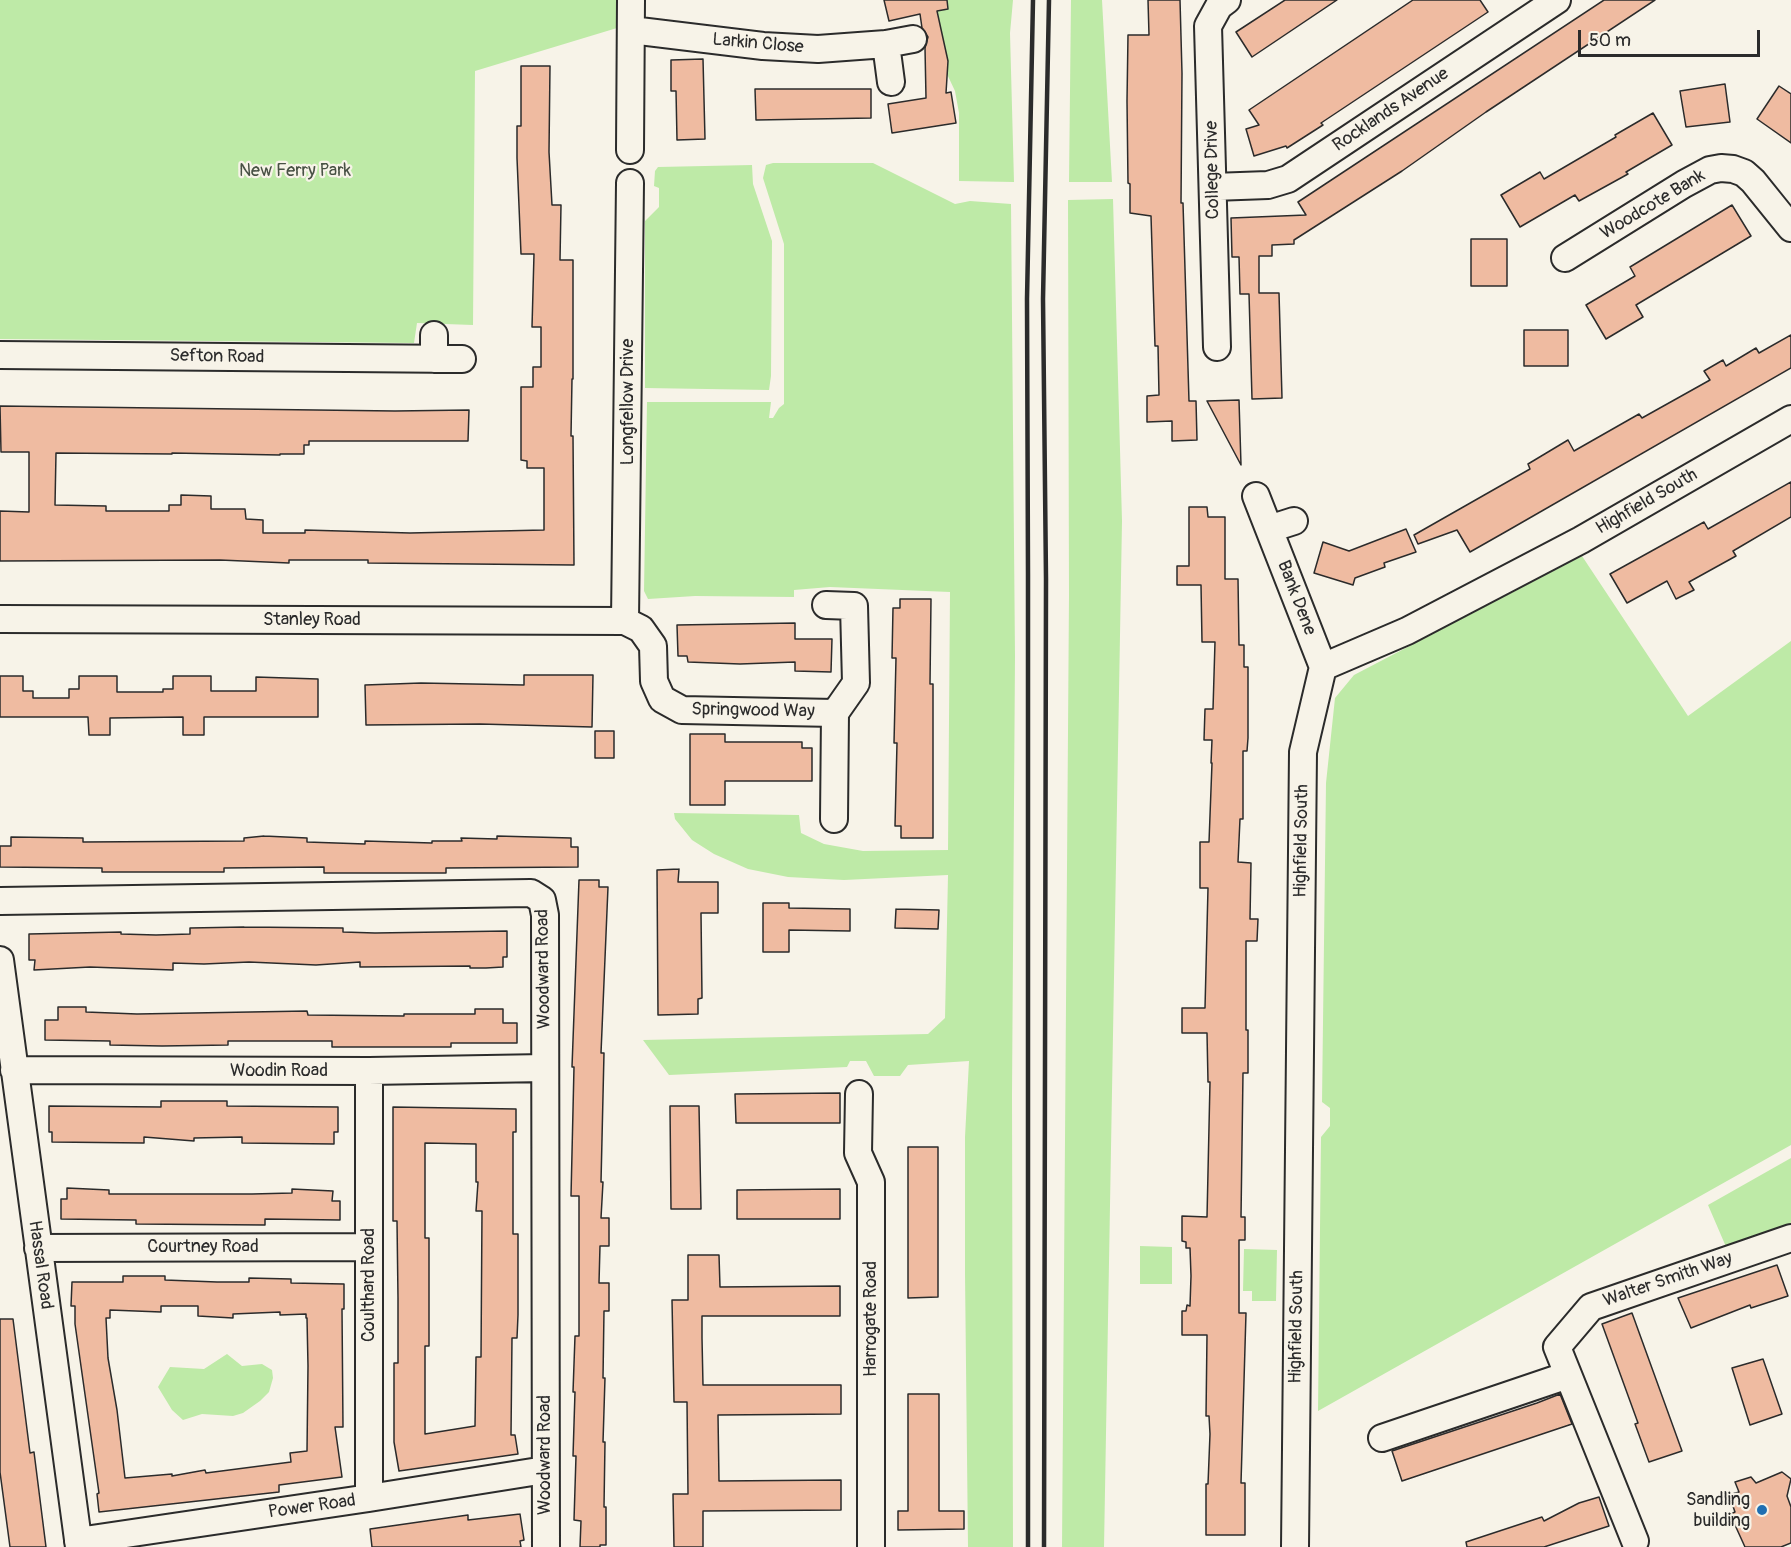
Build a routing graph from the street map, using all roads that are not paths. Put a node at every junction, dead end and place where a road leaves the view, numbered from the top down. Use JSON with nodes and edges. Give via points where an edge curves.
{"nodes":[{"id":1,"x":631,"y":0,"type":"edge"},
{"id":2,"x":1227,"y":0,"type":"edge"},
{"id":3,"x":1557,"y":0,"type":"edge"},
{"id":4,"x":631,"y":30,"type":"junction"},
{"id":5,"x":913,"y":39,"type":"dead end"},
{"id":6,"x":886,"y":44,"type":"junction"},
{"id":7,"x":891,"y":82,"type":"dead end"},
{"id":8,"x":630,"y":150,"type":"dead end"},
{"id":9,"x":630,"y":183,"type":"dead end"},
{"id":10,"x":1213,"y":188,"type":"junction"},
{"id":11,"x":1791,"y":228,"type":"edge"},
{"id":12,"x":1565,"y":258,"type":"dead end"},
{"id":13,"x":1217,"y":346,"type":"dead end"},
{"id":14,"x":0,"y":355,"type":"edge"},
{"id":15,"x":462,"y":359,"type":"dead end"},
{"id":16,"x":1791,"y":419,"type":"edge"},
{"id":17,"x":1256,"y":496,"type":"dead end"},
{"id":18,"x":1294,"y":521,"type":"dead end"},
{"id":19,"x":1269,"y":530,"type":"junction"},
{"id":20,"x":826,"y":605,"type":"dead end"},
{"id":21,"x":0,"y":619,"type":"edge"},
{"id":22,"x":625,"y":621,"type":"junction"},
{"id":23,"x":1323,"y":667,"type":"junction"},
{"id":24,"x":835,"y":713,"type":"junction"},
{"id":25,"x":834,"y":819,"type":"dead end"},
{"id":26,"x":0,"y":901,"type":"edge"},
{"id":27,"x":0,"y":960,"type":"edge"},
{"id":28,"x":2,"y":986,"type":"edge"},
{"id":29,"x":544,"y":1068,"type":"junction"},
{"id":30,"x":14,"y":1070,"type":"junction"},
{"id":31,"x":369,"y":1071,"type":"junction"},
{"id":32,"x":859,"y":1094,"type":"dead end"},
{"id":33,"x":1791,"y":1238,"type":"edge"},
{"id":34,"x":369,"y":1247,"type":"junction"},
{"id":35,"x":38,"y":1248,"type":"junction"},
{"id":36,"x":1568,"y":1375,"type":"junction"},
{"id":37,"x":1382,"y":1438,"type":"dead end"},
{"id":38,"x":545,"y":1470,"type":"junction"},
{"id":39,"x":369,"y":1498,"type":"junction"},
{"id":40,"x":78,"y":1544,"type":"edge"},
{"id":41,"x":1631,"y":1545,"type":"edge"},
{"id":42,"x":546,"y":1547,"type":"edge"},
{"id":43,"x":871,"y":1547,"type":"edge"},
{"id":44,"x":1295,"y":1547,"type":"edge"}],
"edges":[{"from":1,"to":4,"type":"street"},
{"from":2,"to":10,"type":"street","name":"College Drive","via":[[1208,26]]},
{"from":3,"to":10,"type":"street","name":"Rocklands Avenue","via":[[1288,179],[1268,185]]},
{"from":4,"to":6,"type":"street","name":"Larkin Close","via":[[763,46],[818,49]]},
{"from":4,"to":8,"type":"street"},
{"from":5,"to":6,"type":"street","name":"Larkin Close"},
{"from":6,"to":7,"type":"street"},
{"from":9,"to":22,"type":"street","name":"Longfellow Drive"},
{"from":10,"to":13,"type":"street","name":"College Drive"},
{"from":11,"to":12,"type":"street","name":"Woodcote Bank","via":[[1754,181],[1744,173],[1721,168],[1684,184]]},
{"from":14,"to":15,"type":"street","name":"Sefton Road","via":[[434,347]]},
{"from":16,"to":23,"type":"street","name":"Highfield South","via":[[1581,540],[1407,630]]},
{"from":17,"to":19,"type":"street","name":"Bank Dene"},
{"from":18,"to":19,"type":"street"},
{"from":19,"to":23,"type":"street","name":"Bank Dene"},
{"from":20,"to":24,"type":"street","name":"Springwood Way","via":[[854,606],[856,683]]},
{"from":21,"to":22,"type":"street","name":"Stanley Road"},
{"from":22,"to":24,"type":"street","name":"Springwood Way","via":[[641,629],[653,646],[654,681],[662,699],[682,710]]},
{"from":23,"to":44,"type":"street","name":"Highfield South","via":[[1303,752]]},
{"from":24,"to":25,"type":"street"},
{"from":26,"to":29,"type":"street","name":"Woodward Road","via":[[531,893],[542,900],[545,915]]},
{"from":27,"to":28,"type":"street"},
{"from":28,"to":30,"type":"street","name":"Hassal Road"},
{"from":29,"to":31,"type":"street","name":"Woodin Road"},
{"from":29,"to":38,"type":"street","name":"Woodward Road"},
{"from":30,"to":31,"type":"street","name":"Woodin Road"},
{"from":30,"to":35,"type":"street","name":"Hassal Road"},
{"from":31,"to":34,"type":"street","name":"Coulthard Road"},
{"from":32,"to":43,"type":"street","name":"Harrogate Road","via":[[858,1153],[871,1182]]},
{"from":33,"to":36,"type":"street","name":"Walter Smith Way","via":[[1591,1307],[1557,1347]]},
{"from":34,"to":35,"type":"street","name":"Courtney Road"},
{"from":34,"to":39,"type":"street","name":"Coulthard Road"},
{"from":35,"to":40,"type":"street","name":"Hassal Road"},
{"from":36,"to":37,"type":"street"},
{"from":36,"to":41,"type":"street","name":"Walter Smith Way"},
{"from":38,"to":39,"type":"street","name":"Power Road"},
{"from":38,"to":42,"type":"street","name":"Woodward Road"},
{"from":39,"to":40,"type":"street","name":"Power Road"}]}
